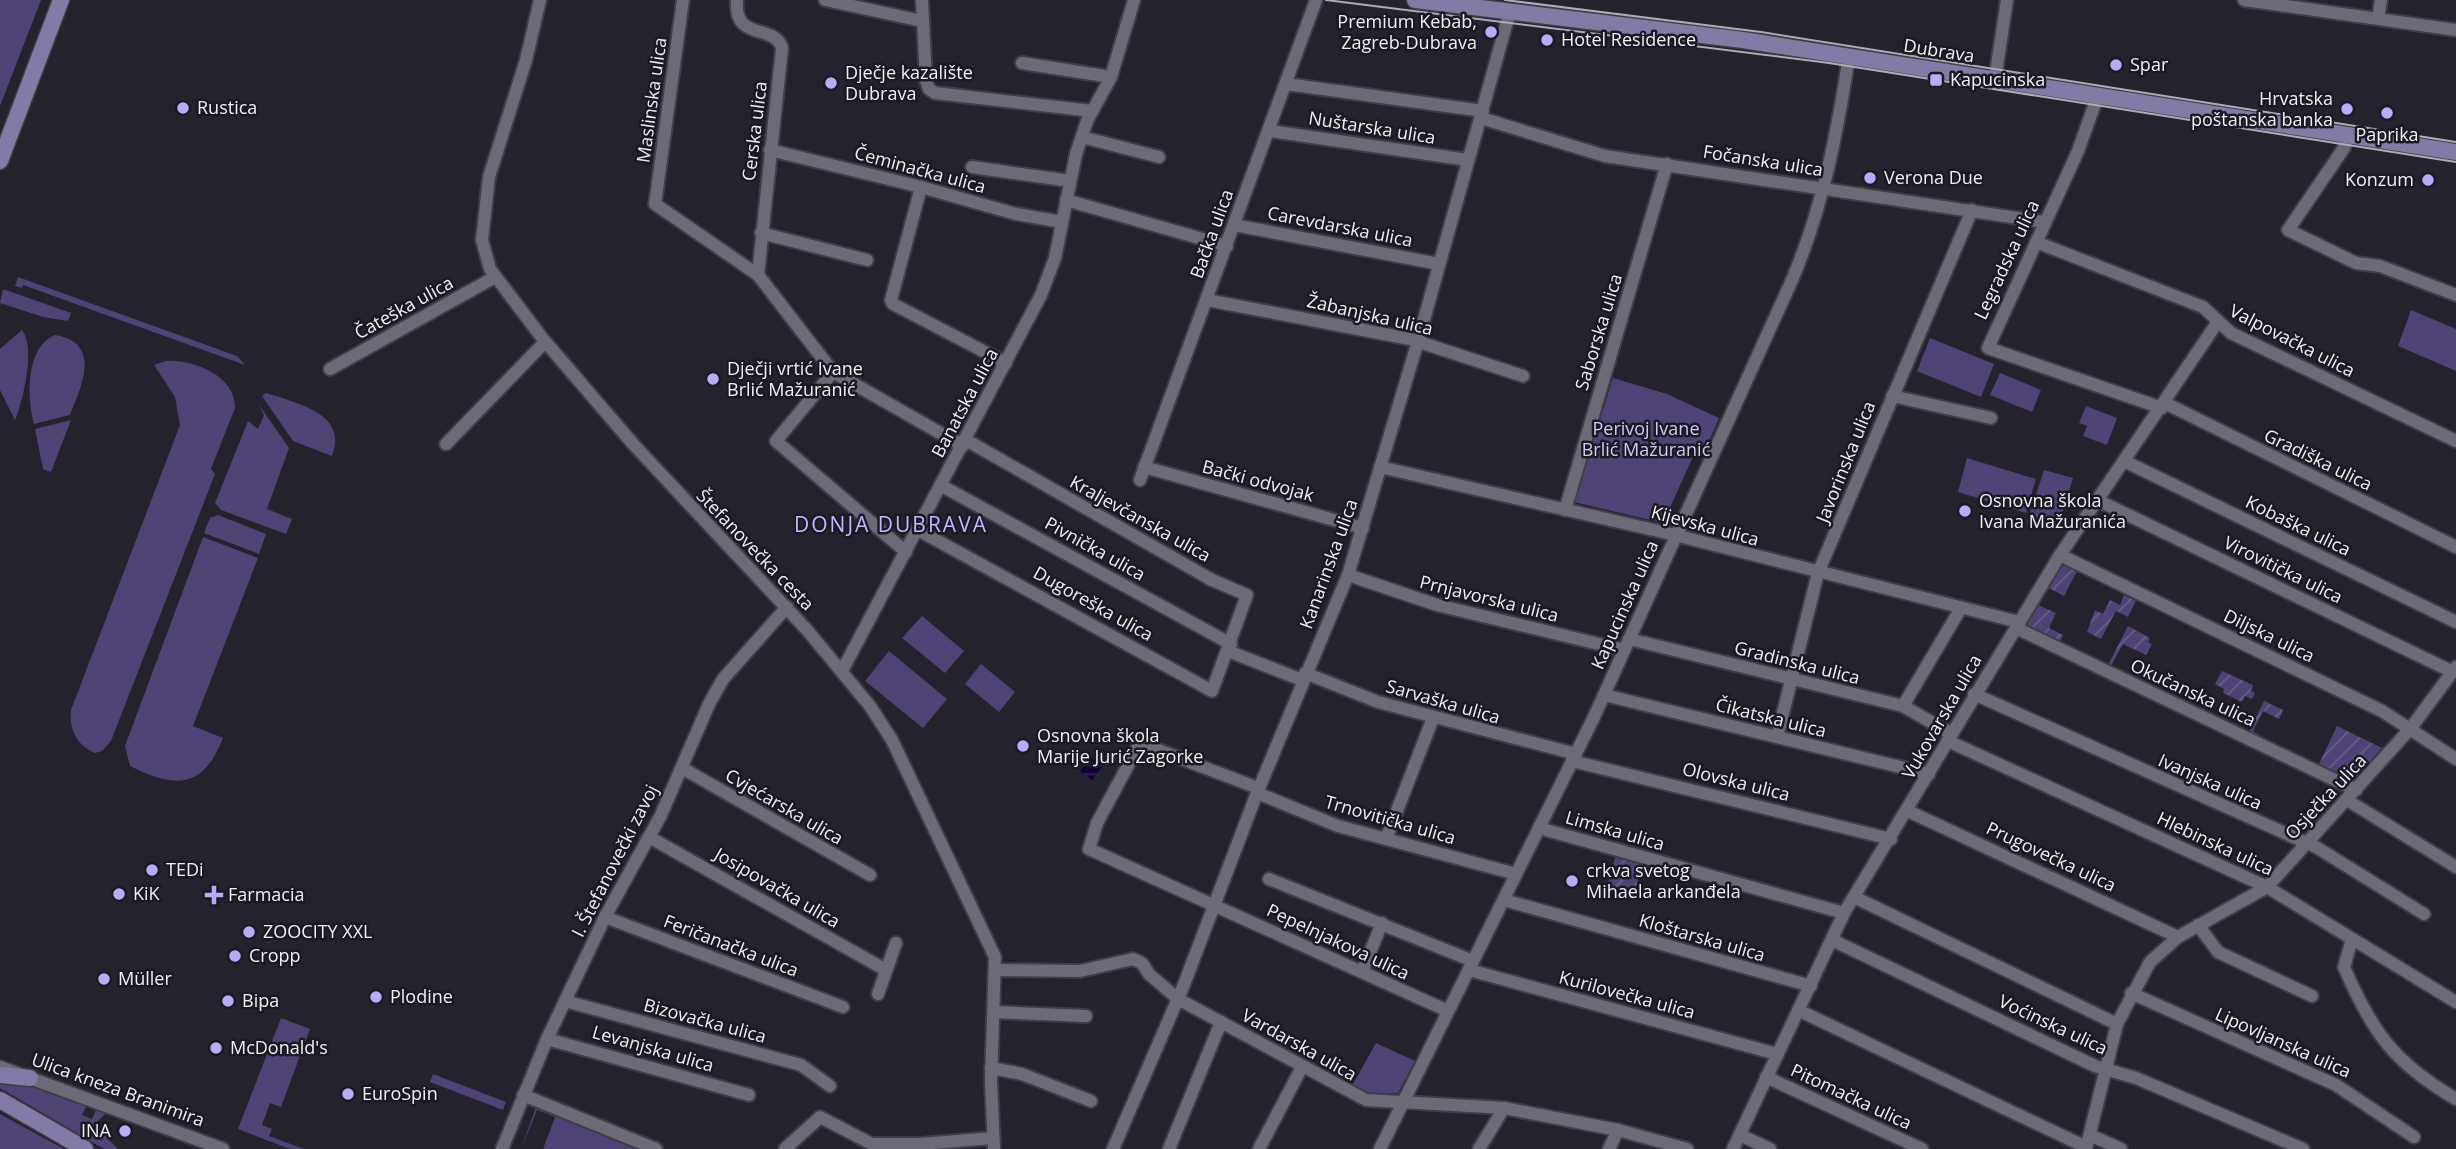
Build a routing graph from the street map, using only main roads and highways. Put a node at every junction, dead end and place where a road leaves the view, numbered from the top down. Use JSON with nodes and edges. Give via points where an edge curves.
{"nodes":[{"id":1,"x":61,"y":0,"type":"edge"},
{"id":2,"x":67,"y":0,"type":"edge"},
{"id":3,"x":1415,"y":0,"type":"edge"},
{"id":4,"x":54,"y":21,"type":"junction"},
{"id":5,"x":2456,"y":152,"type":"edge"},
{"id":6,"x":0,"y":161,"type":"edge"},
{"id":7,"x":0,"y":1074,"type":"edge"},
{"id":8,"x":30,"y":1078,"type":"road end"},
{"id":9,"x":0,"y":1100,"type":"edge"},
{"id":10,"x":85,"y":1149,"type":"edge"}],
"edges":[{"from":1,"to":4,"type":"main road"},
{"from":2,"to":4,"type":"main road"},
{"from":3,"to":5,"type":"main road","name":"Dubrava","via":[[1849,56]]},
{"from":4,"to":6,"type":"main road"},
{"from":7,"to":8,"type":"main road"},
{"from":9,"to":10,"type":"main road"}]}
